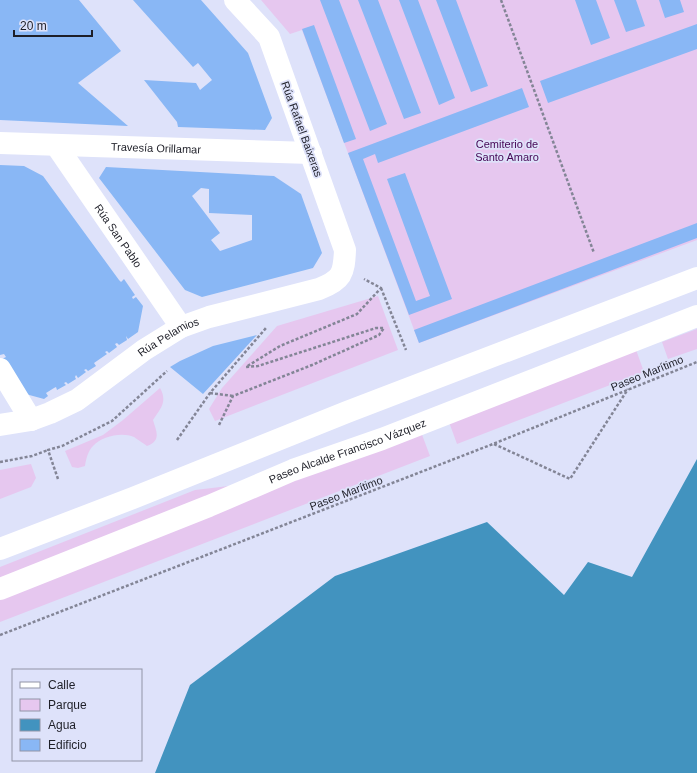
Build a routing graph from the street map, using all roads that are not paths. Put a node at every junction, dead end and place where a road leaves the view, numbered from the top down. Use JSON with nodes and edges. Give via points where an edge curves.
{"nodes":[{"id":1,"x":235,"y":0,"type":"edge"},
{"id":2,"x":0,"y":143,"type":"edge"},
{"id":3,"x":56,"y":145,"type":"junction"},
{"id":4,"x":312,"y":153,"type":"junction"},
{"id":5,"x":344,"y":269,"type":"joint"},
{"id":6,"x":697,"y":278,"type":"edge"},
{"id":7,"x":697,"y":316,"type":"edge"},
{"id":8,"x":182,"y":327,"type":"junction"},
{"id":9,"x":0,"y":369,"type":"edge"},
{"id":10,"x":31,"y":420,"type":"junction"},
{"id":11,"x":0,"y":425,"type":"edge"},
{"id":12,"x":0,"y":549,"type":"edge"},
{"id":13,"x":0,"y":589,"type":"edge"}],
"edges":[{"from":1,"to":4,"type":"main road","name":"Rúa Rafael Baixeras","via":[[269,36]]},
{"from":2,"to":3,"type":"main road","name":"Travesía Orillamar"},
{"from":3,"to":4,"type":"main road","name":"Travesía Orillamar"},
{"from":3,"to":8,"type":"main road","name":"Rúa San Pablo"},
{"from":4,"to":5,"type":"main road","name":"Rúa Rafael Baixeras","via":[[345,250]]},
{"from":5,"to":8,"type":"main road","name":"Rúa Pelamios","via":[[334,283],[319,289],[209,316]]},
{"from":6,"to":12,"type":"main road"},
{"from":7,"to":13,"type":"main road","name":"Paseo Alcalde Francisco Vázquez","via":[[382,439],[293,470]]},
{"from":8,"to":10,"type":"main road","name":"Rúa Pelamios","via":[[144,350],[78,400]]},
{"from":9,"to":10,"type":"main road"},
{"from":10,"to":11,"type":"main road","name":"Rúa Pelamios"}]}
